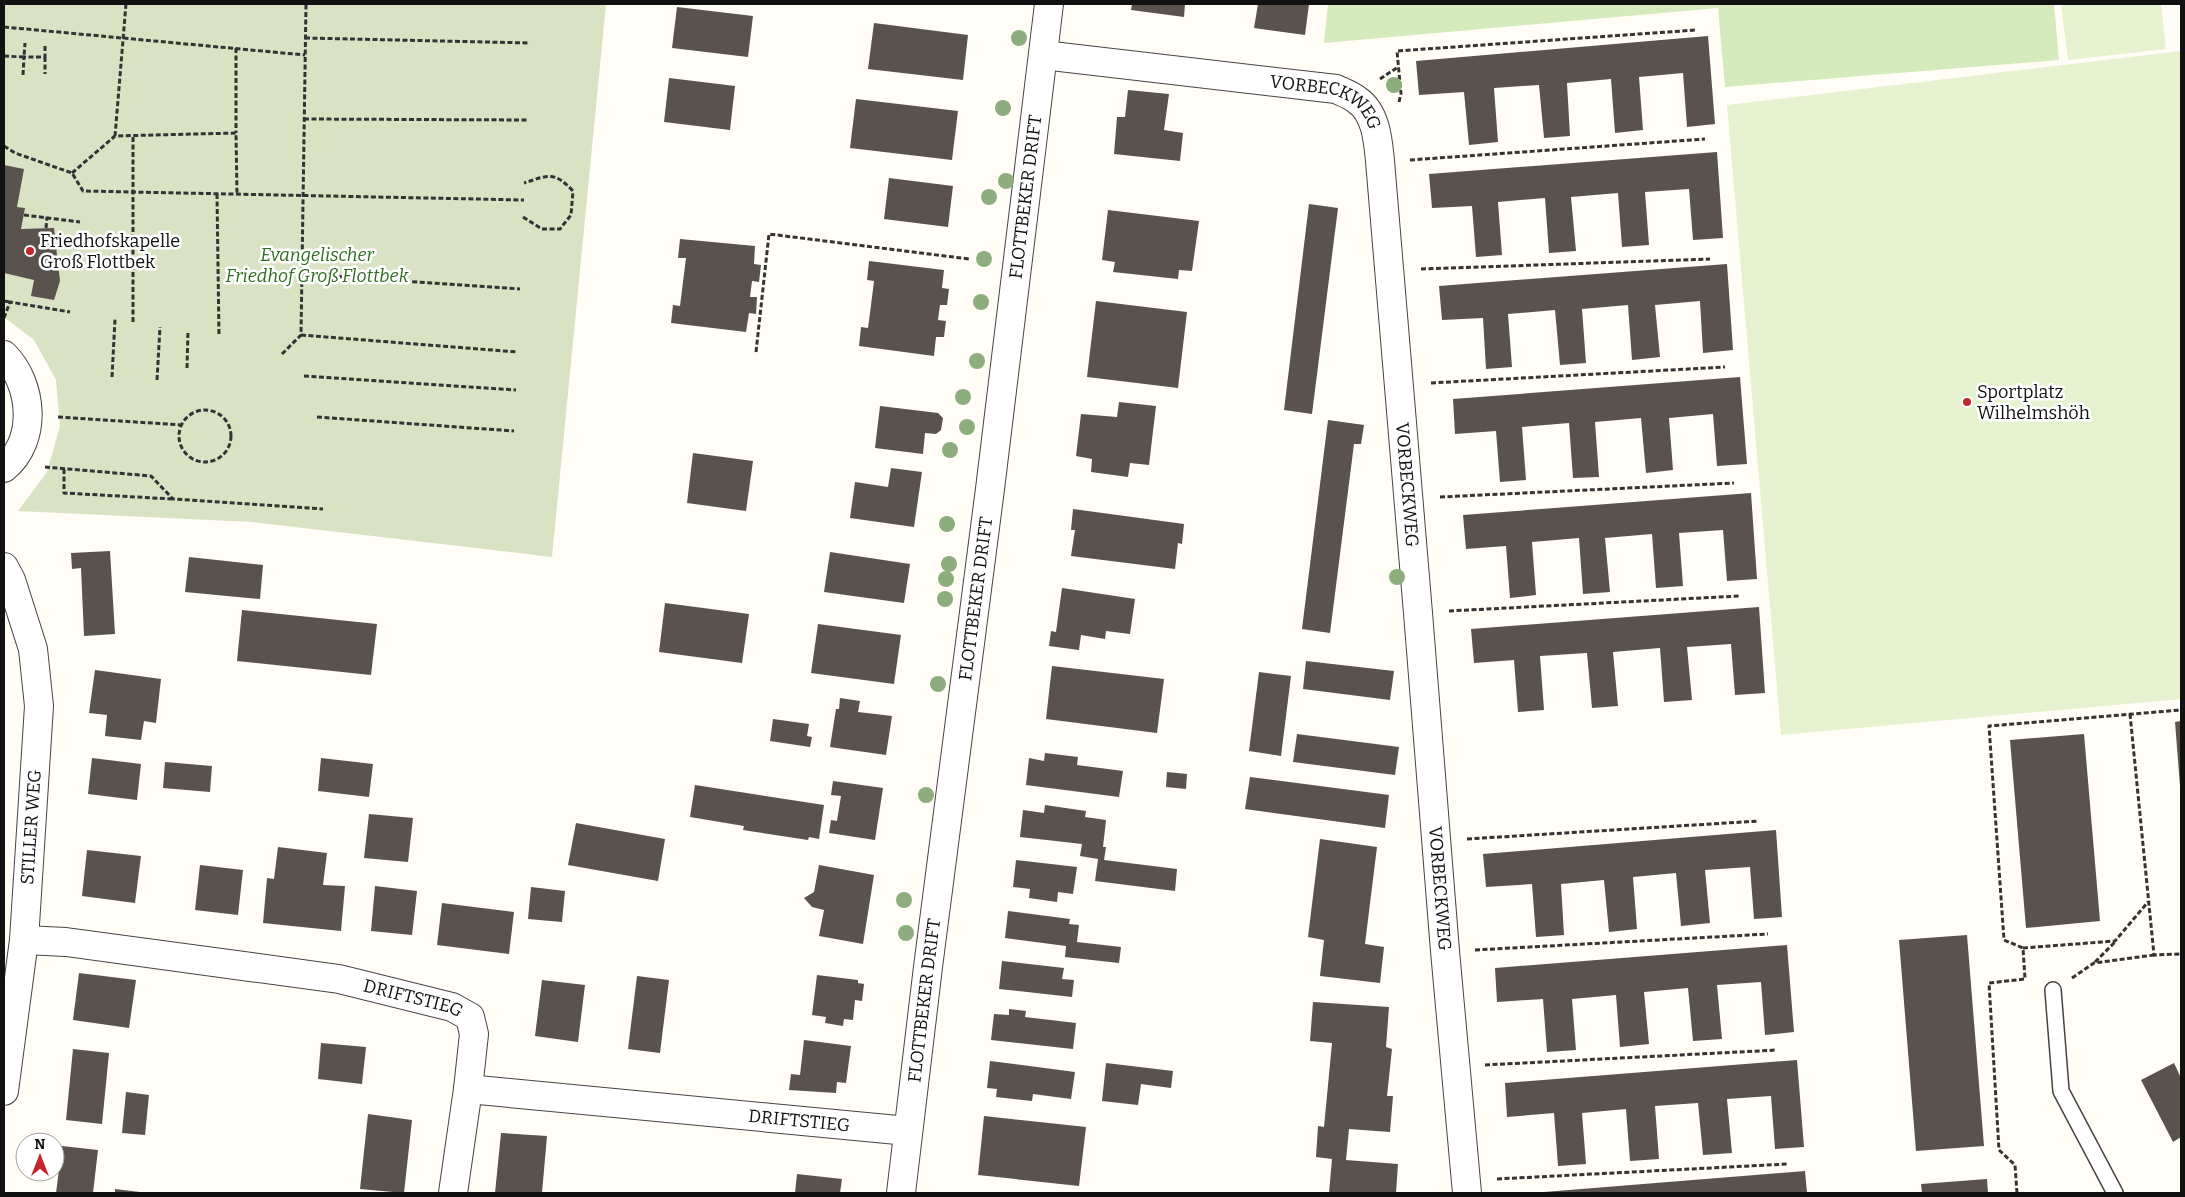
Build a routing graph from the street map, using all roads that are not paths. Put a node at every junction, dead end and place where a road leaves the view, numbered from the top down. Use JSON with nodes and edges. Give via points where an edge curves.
{"nodes":[{"id":1,"x":1049,"y":4,"type":"edge"},
{"id":2,"x":1043,"y":55,"type":"junction"},
{"id":3,"x":4,"y":355,"type":"edge"},
{"id":4,"x":6,"y":466,"type":"edge"},
{"id":5,"x":4,"y":567,"type":"edge"},
{"id":6,"x":24,"y":940,"type":"junction"},
{"id":7,"x":2053,"y":990,"type":"road end"},
{"id":8,"x":7,"y":1040,"type":"edge"},
{"id":9,"x":468,"y":1089,"type":"junction"},
{"id":10,"x":4,"y":1091,"type":"edge"},
{"id":11,"x":908,"y":1131,"type":"junction"},
{"id":12,"x":1467,"y":1187,"type":"edge"},
{"id":13,"x":453,"y":1193,"type":"edge"},
{"id":14,"x":901,"y":1193,"type":"edge"},
{"id":15,"x":2115,"y":1193,"type":"edge"}],
"edges":[{"from":1,"to":2,"type":"street","name":"FLOTTBEKER DRIFT"},
{"from":2,"to":11,"type":"street","name":"FLOTTBEKER DRIFT"},
{"from":2,"to":12,"type":"street","name":"VORBECKWEG","via":[[1336,89],[1358,100],[1371,116],[1380,162]]},
{"from":3,"to":4,"type":"street","via":[[25,388],[28,415],[22,442]]},
{"from":5,"to":6,"type":"street","name":"STILLER WEG","via":[[33,649],[38,706]]},
{"from":6,"to":8,"type":"street","name":"STILLER WEG"},
{"from":6,"to":9,"type":"street","name":"DRIFTSTIEG","via":[[66,942],[339,979],[452,1007],[470,1016],[474,1034]]},
{"from":7,"to":15,"type":"lane","via":[[2061,1091]]},
{"from":8,"to":10,"type":"street","name":"STILLER WEG"},
{"from":9,"to":11,"type":"street","name":"DRIFTSTIEG"},
{"from":9,"to":13,"type":"street"},
{"from":11,"to":14,"type":"street","name":"FLOTTBEKER DRIFT"}]}
